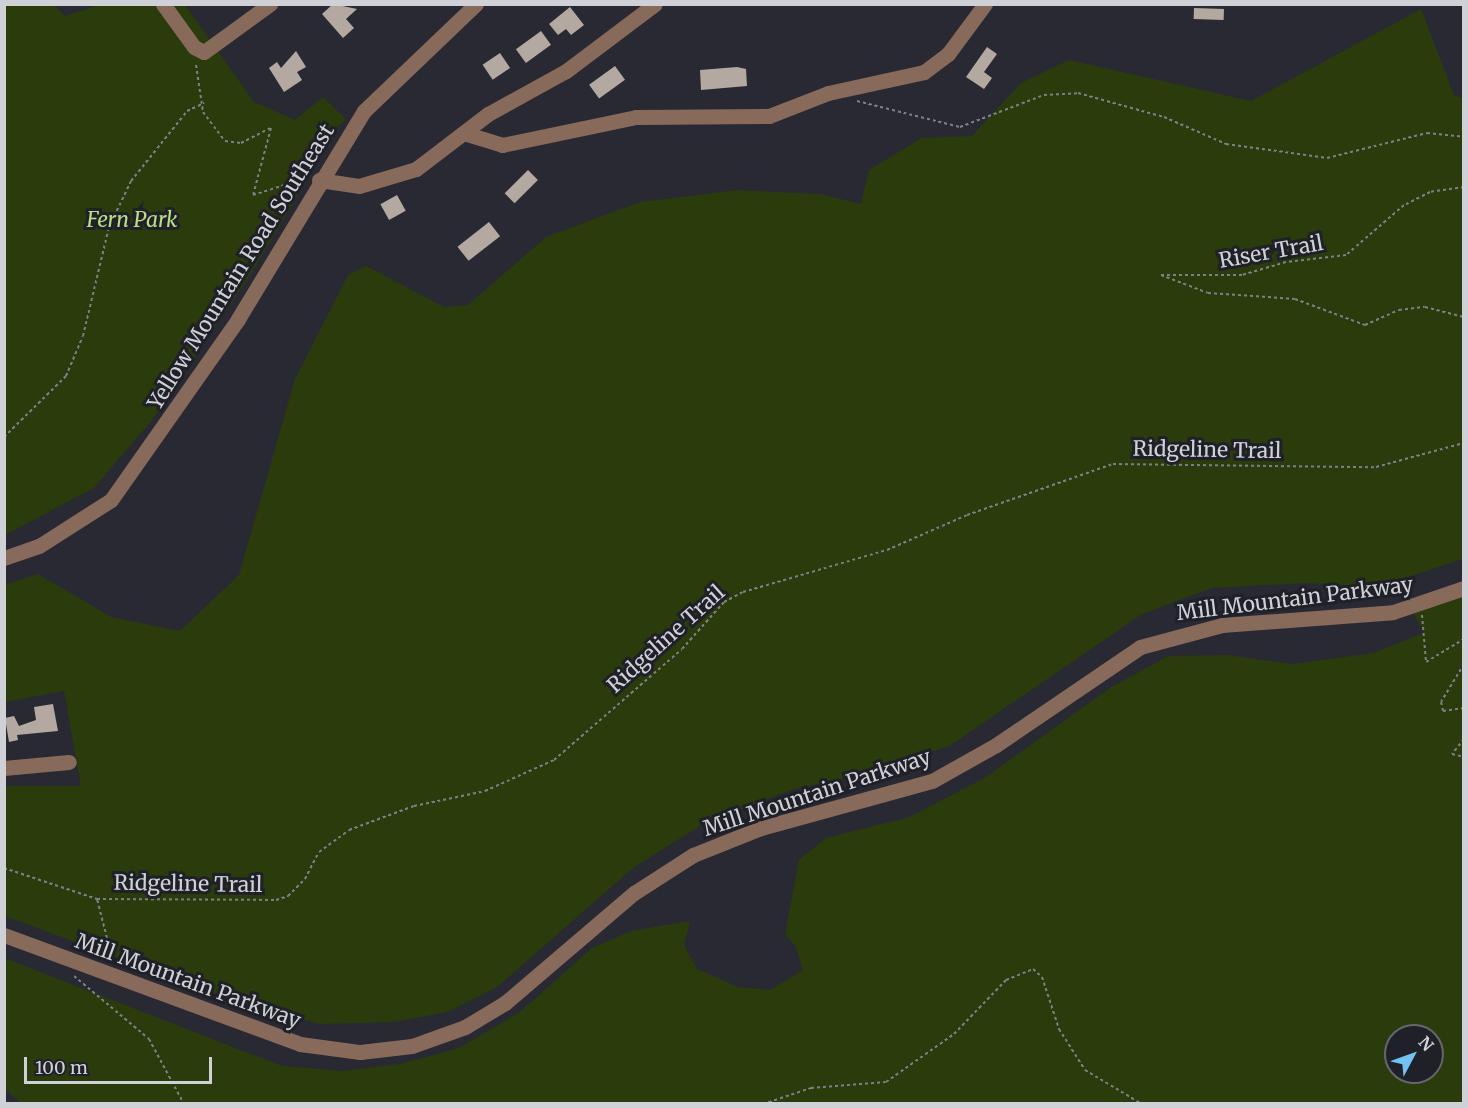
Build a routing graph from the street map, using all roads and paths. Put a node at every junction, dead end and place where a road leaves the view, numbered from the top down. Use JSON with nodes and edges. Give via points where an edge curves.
{"nodes":[{"id":1,"x":163,"y":4,"type":"edge"},
{"id":2,"x":270,"y":4,"type":"edge"},
{"id":3,"x":476,"y":4,"type":"edge"},
{"id":4,"x":655,"y":4,"type":"edge"},
{"id":5,"x":986,"y":4,"type":"edge"},
{"id":6,"x":198,"y":50,"type":"junction"},
{"id":7,"x":850,"y":101,"type":"dead end"},
{"id":8,"x":204,"y":103,"type":"junction"},
{"id":9,"x":467,"y":134,"type":"junction"},
{"id":10,"x":1464,"y":136,"type":"edge"},
{"id":11,"x":319,"y":180,"type":"junction"},
{"id":12,"x":1464,"y":187,"type":"edge"},
{"id":13,"x":1464,"y":317,"type":"edge"},
{"id":14,"x":4,"y":437,"type":"edge"},
{"id":15,"x":1464,"y":443,"type":"edge"},
{"id":16,"x":4,"y":558,"type":"edge"},
{"id":17,"x":1464,"y":588,"type":"edge"},
{"id":18,"x":1427,"y":604,"type":"junction"},
{"id":19,"x":1464,"y":639,"type":"edge"},
{"id":20,"x":1464,"y":664,"type":"edge"},
{"id":21,"x":1464,"y":708,"type":"edge"},
{"id":22,"x":1464,"y":739,"type":"edge"},
{"id":23,"x":1464,"y":757,"type":"edge"},
{"id":24,"x":69,"y":762,"type":"dead end"},
{"id":25,"x":4,"y":768,"type":"edge"},
{"id":26,"x":4,"y":868,"type":"edge"},
{"id":27,"x":98,"y":899,"type":"junction"},
{"id":28,"x":4,"y":935,"type":"edge"},
{"id":29,"x":72,"y":967,"type":"junction"},
{"id":30,"x":184,"y":1104,"type":"edge"},
{"id":31,"x":763,"y":1104,"type":"edge"},
{"id":32,"x":1143,"y":1104,"type":"edge"}],
"edges":[{"from":1,"to":6,"type":"street"},
{"from":2,"to":6,"type":"street","via":[[211,50]]},
{"from":3,"to":11,"type":"street","name":"Yellow Mountain Road Southeast","via":[[388,83]]},
{"from":4,"to":9,"type":"street","via":[[585,58],[488,114]]},
{"from":5,"to":9,"type":"street","via":[[948,54],[924,72],[828,93],[769,116],[636,117],[502,145]]},
{"from":6,"to":8,"type":"path","via":[[195,73]]},
{"from":7,"to":10,"type":"path","via":[[960,127],[1044,95],[1078,93],[1164,117],[1226,144],[1327,158],[1427,133]]},
{"from":8,"to":11,"type":"path","via":[[212,129],[225,141],[241,143],[271,128],[253,195],[308,178]]},
{"from":8,"to":14,"type":"path","via":[[187,111],[131,181],[109,227],[82,336],[66,376]]},
{"from":9,"to":11,"type":"street","via":[[416,169],[359,186]]},
{"from":11,"to":16,"type":"street","name":"Yellow Mountain Road Southeast","via":[[238,319],[111,500],[39,546]]},
{"from":12,"to":13,"type":"path","name":"Riser Trail","via":[[1430,192],[1404,205],[1346,255],[1286,262],[1242,275],[1161,275],[1208,293],[1295,299],[1365,325],[1399,310],[1425,307]]},
{"from":15,"to":27,"type":"path","name":"Ridgeline Trail","via":[[1376,467],[1181,468],[1139,461],[1043,487],[887,550],[743,592],[724,602],[682,649],[554,759],[485,791],[414,806],[340,834],[319,852],[305,879],[288,896],[264,902]]},
{"from":17,"to":18,"type":"street","name":"Mill Mountain Parkway"},
{"from":18,"to":19,"type":"path","via":[[1422,617],[1426,662]]},
{"from":18,"to":29,"type":"street","name":"Mill Mountain Parkway","via":[[1351,616],[1222,625],[1140,647],[996,746],[932,781],[761,828],[693,855],[634,893],[505,1003],[465,1026],[412,1046],[360,1052],[300,1044]]},
{"from":20,"to":21,"type":"path","via":[[1441,702],[1443,711]]},
{"from":22,"to":23,"type":"path","via":[[1452,754]]},
{"from":24,"to":25,"type":"street"},
{"from":26,"to":27,"type":"path","name":"Ridgeline Trail"},
{"from":27,"to":29,"type":"path","via":[[106,945]]},
{"from":28,"to":29,"type":"street","name":"Mill Mountain Parkway"},
{"from":29,"to":30,"type":"path","via":[[149,1039]]},
{"from":31,"to":32,"type":"path","via":[[811,1088],[886,1082],[954,1034],[1006,980],[1033,969],[1045,983],[1059,1029],[1085,1070]]}]}
